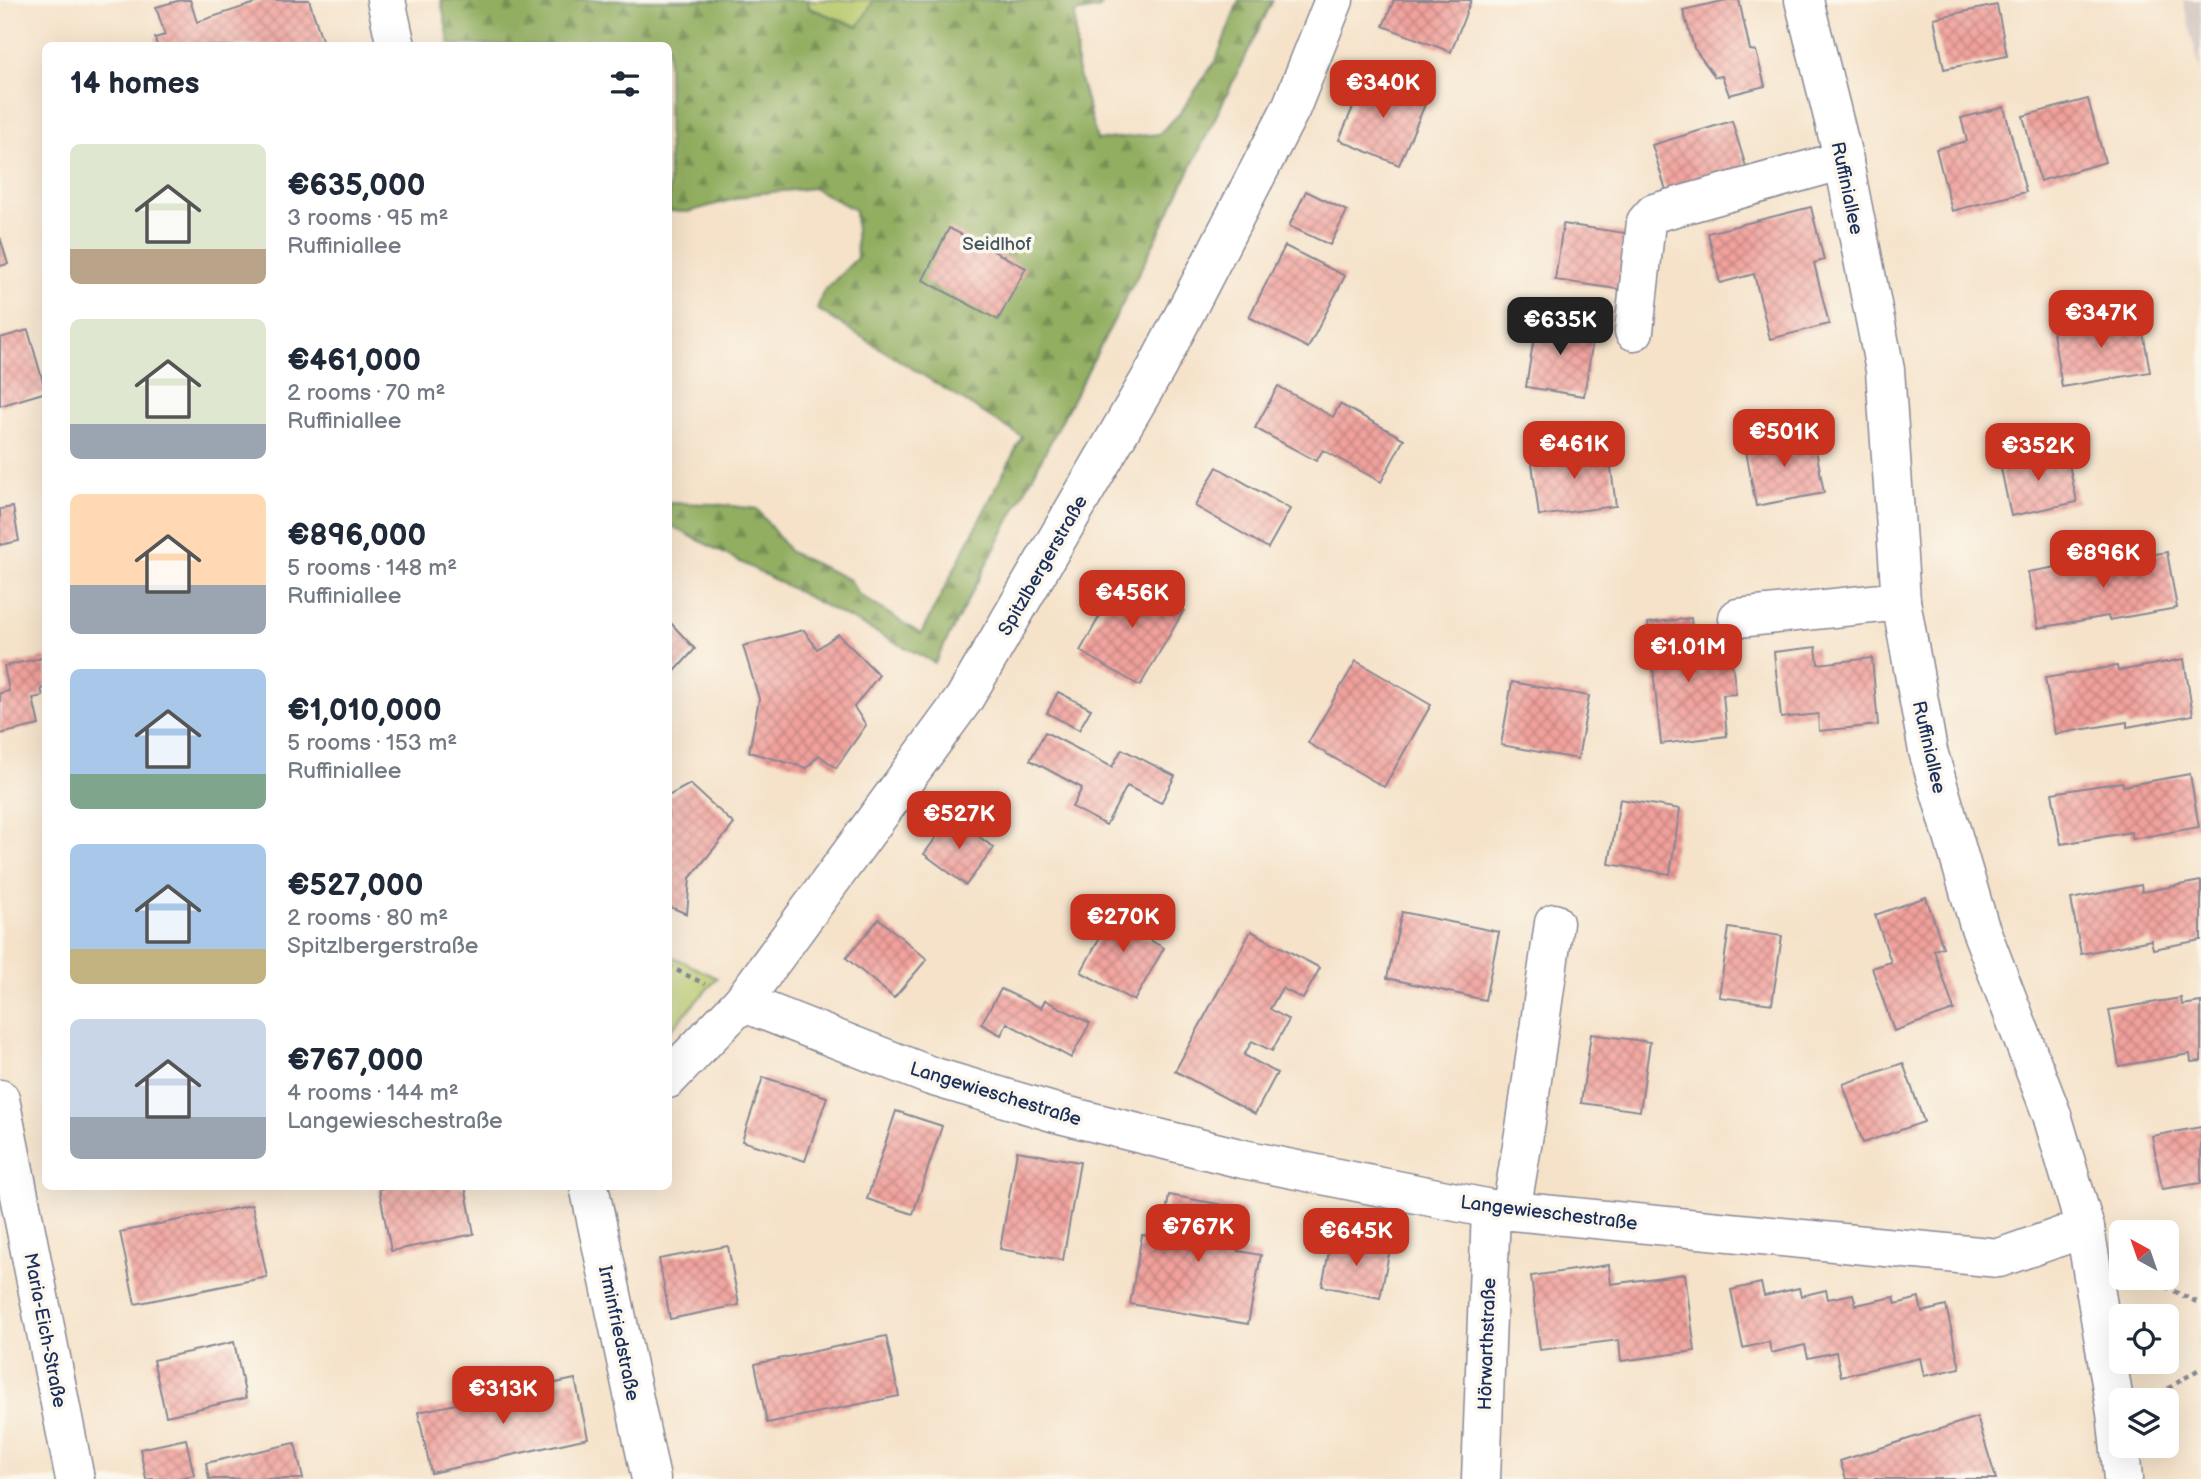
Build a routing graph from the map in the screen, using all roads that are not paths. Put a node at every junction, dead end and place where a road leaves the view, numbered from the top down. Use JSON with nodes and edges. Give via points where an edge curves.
{"nodes":[{"id":1,"x":386,"y":0,"type":"edge"},
{"id":2,"x":1334,"y":0,"type":"edge"},
{"id":3,"x":1804,"y":0,"type":"edge"},
{"id":4,"x":395,"y":42,"type":"edge"},
{"id":5,"x":1844,"y":160,"type":"junction"},
{"id":6,"x":1634,"y":331,"type":"dead end"},
{"id":7,"x":1901,"y":601,"type":"junction"},
{"id":8,"x":1738,"y":618,"type":"dead end"},
{"id":9,"x":1554,"y":923,"type":"dead end"},
{"id":10,"x":742,"y":1002,"type":"junction"},
{"id":11,"x":672,"y":1075,"type":"edge"},
{"id":12,"x":0,"y":1099,"type":"edge"},
{"id":13,"x":590,"y":1190,"type":"edge"},
{"id":14,"x":1501,"y":1210,"type":"junction"},
{"id":15,"x":2085,"y":1228,"type":"junction"},
{"id":16,"x":75,"y":1479,"type":"edge"},
{"id":17,"x":651,"y":1479,"type":"edge"},
{"id":18,"x":1481,"y":1479,"type":"edge"},
{"id":19,"x":2123,"y":1479,"type":"edge"}],
"edges":[{"from":1,"to":4,"type":"street"},
{"from":2,"to":10,"type":"street","name":"Spitzlbergerstraße","via":[[1291,108],[1157,367],[964,699]]},
{"from":3,"to":5,"type":"street","name":"Ruffiniallee"},
{"from":5,"to":6,"type":"street","via":[[1654,213],[1646,222]]},
{"from":5,"to":7,"type":"street","name":"Ruffiniallee","via":[[1885,370]]},
{"from":7,"to":8,"type":"street"},
{"from":7,"to":15,"type":"street","name":"Ruffiniallee","via":[[1928,751],[1979,925],[2052,1115]]},
{"from":9,"to":14,"type":"street","name":"Hörwarthstraße","via":[[1526,1122]]},
{"from":10,"to":11,"type":"street","name":"Spitzlbergerstraße"},
{"from":10,"to":14,"type":"street","name":"Langewieschestraße","via":[[931,1076],[1056,1113],[1243,1159]]},
{"from":12,"to":16,"type":"street","name":"Maria-Eich-Straße"},
{"from":13,"to":17,"type":"street","name":"Irminfriedstraße"},
{"from":14,"to":15,"type":"street","name":"Langewieschestraße","via":[[1999,1258]]},
{"from":14,"to":18,"type":"street","name":"Hörwarthstraße"},
{"from":15,"to":19,"type":"street","name":"Ruffiniallee"}]}
